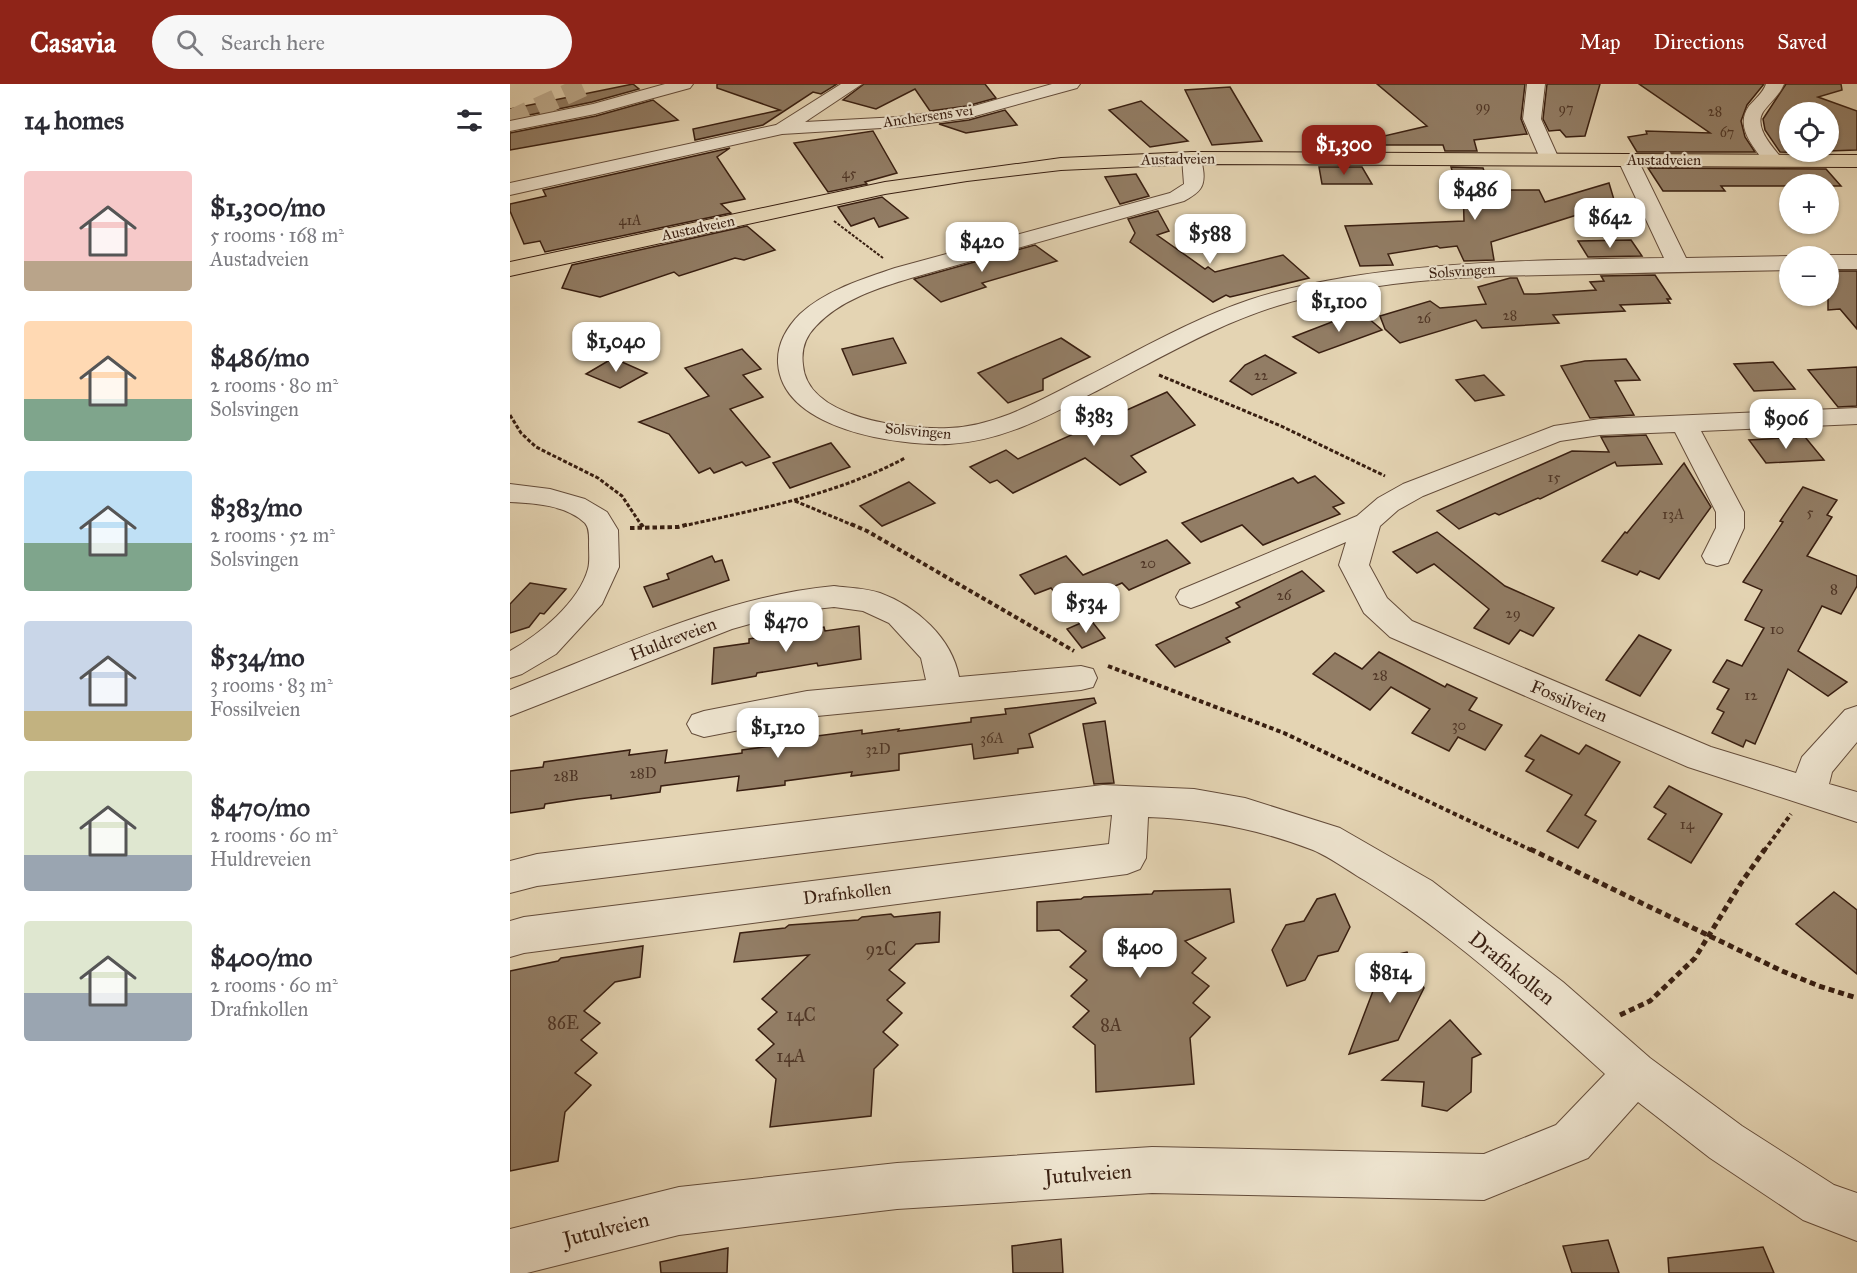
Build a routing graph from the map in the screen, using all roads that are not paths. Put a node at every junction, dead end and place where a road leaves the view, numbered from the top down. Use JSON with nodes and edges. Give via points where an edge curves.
{"nodes":[{"id":1,"x":684,"y":84,"type":"edge"},
{"id":2,"x":853,"y":84,"type":"edge"},
{"id":3,"x":1071,"y":84,"type":"edge"},
{"id":4,"x":1536,"y":84,"type":"edge"},
{"id":5,"x":1775,"y":84,"type":"edge"},
{"id":6,"x":510,"y":126,"type":"edge"},
{"id":7,"x":782,"y":129,"type":"junction"},
{"id":8,"x":1191,"y":158,"type":"junction"},
{"id":9,"x":1549,"y":159,"type":"junction"},
{"id":10,"x":1628,"y":160,"type":"junction"},
{"id":11,"x":1773,"y":160,"type":"junction"},
{"id":12,"x":1857,"y":161,"type":"edge"},
{"id":13,"x":510,"y":189,"type":"edge"},
{"id":14,"x":1839,"y":262,"type":"edge"},
{"id":15,"x":1857,"y":262,"type":"edge"},
{"id":16,"x":1779,"y":263,"type":"edge"},
{"id":17,"x":1678,"y":264,"type":"junction"},
{"id":18,"x":510,"y":269,"type":"edge"},
{"id":19,"x":1857,"y":416,"type":"edge"},
{"id":20,"x":1684,"y":424,"type":"junction"},
{"id":21,"x":510,"y":493,"type":"edge"},
{"id":22,"x":1367,"y":522,"type":"junction"},
{"id":23,"x":1717,"y":556,"type":"dead end"},
{"id":24,"x":1191,"y":597,"type":"dead end"},
{"id":25,"x":510,"y":666,"type":"edge"},
{"id":26,"x":1089,"y":666,"type":"road end"},
{"id":27,"x":944,"y":691,"type":"junction"},
{"id":28,"x":510,"y":703,"type":"edge"},
{"id":29,"x":1857,"y":718,"type":"edge"},
{"id":30,"x":704,"y":724,"type":"dead end"},
{"id":31,"x":1809,"y":792,"type":"junction"},
{"id":32,"x":1131,"y":800,"type":"junction"},
{"id":33,"x":1857,"y":807,"type":"edge"},
{"id":34,"x":510,"y":877,"type":"edge"},
{"id":35,"x":510,"y":939,"type":"edge"},
{"id":36,"x":1635,"y":1073,"type":"junction"},
{"id":37,"x":1857,"y":1217,"type":"edge"},
{"id":38,"x":510,"y":1253,"type":"edge"}],
"edges":[{"from":1,"to":6,"type":"street"},
{"from":2,"to":7,"type":"street","name":"Anchersens vei"},
{"from":3,"to":7,"type":"street","name":"Anchersens vei","via":[[968,113]]},
{"from":4,"to":9,"type":"street","via":[[1531,118]]},
{"from":5,"to":11,"type":"street","via":[[1750,118]]},
{"from":7,"to":13,"type":"street","name":"Anchersens vei"},
{"from":8,"to":9,"type":"main road","name":"Austadveien"},
{"from":8,"to":17,"type":"street","name":"Solsvingen","via":[[1197,175],[1194,186],[1177,197],[863,285],[826,305],[796,334],[790,348],[793,379],[804,395],[822,409],[858,424],[946,436],[993,428],[1038,411],[1220,320],[1279,297],[1453,270]]},
{"from":8,"to":18,"type":"main road","name":"Austadveien","via":[[1100,161],[925,181]]},
{"from":9,"to":10,"type":"main road","name":"Austadveien"},
{"from":10,"to":11,"type":"main road","name":"Austadveien"},
{"from":10,"to":17,"type":"street"},
{"from":11,"to":12,"type":"main road","name":"Austadveien"},
{"from":14,"to":15,"type":"street"},
{"from":16,"to":17,"type":"street","name":"Solsvingen"},
{"from":19,"to":20,"type":"street"},
{"from":20,"to":22,"type":"street","via":[[1600,427],[1554,434],[1413,490]]},
{"from":20,"to":23,"type":"street","via":[[1730,512],[1730,528]]},
{"from":21,"to":25,"type":"street","via":[[540,495],[575,505],[597,518],[603,530],[604,567],[591,597],[553,638]]},
{"from":22,"to":24,"type":"street"},
{"from":22,"to":31,"type":"street","name":"Fossilveien","via":[[1354,565],[1375,605],[1401,629],[1700,757]]},
{"from":26,"to":27,"type":"street"},
{"from":27,"to":28,"type":"street","name":"Huldreveien","via":[[938,659],[915,626],[897,613],[844,597],[809,597],[738,615]]},
{"from":27,"to":30,"type":"street","via":[[807,704]]},
{"from":29,"to":31,"type":"street","via":[[1815,767]]},
{"from":31,"to":33,"type":"street","name":"Fossilveien"},
{"from":32,"to":34,"type":"street","name":"Drafnkollen","via":[[1103,800],[549,868]]},
{"from":32,"to":35,"type":"street","name":"Drafnkollen","via":[[1127,858]]},
{"from":32,"to":36,"type":"street","name":"Drafnkollen","via":[[1194,804],[1245,813],[1327,838],[1418,893],[1548,995]]},
{"from":36,"to":37,"type":"street","name":"Drafnkollen","via":[[1726,1142],[1810,1197]]},
{"from":36,"to":38,"type":"street","name":"Jutulveien","via":[[1572,1142],[1484,1177],[1152,1170],[897,1186],[679,1211]]}]}
